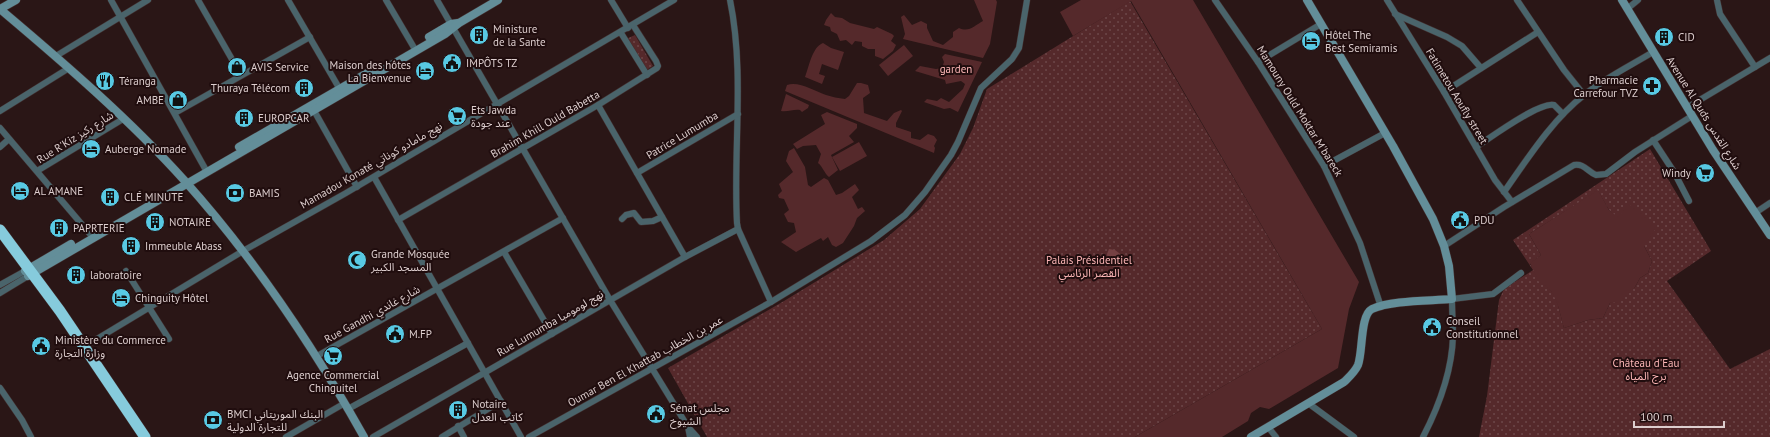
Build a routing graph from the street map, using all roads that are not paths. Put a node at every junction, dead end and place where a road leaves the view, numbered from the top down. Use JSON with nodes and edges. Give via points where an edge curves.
{"nodes":[{"id":1,"x":16,"y":0,"type":"edge"},
{"id":2,"x":111,"y":0,"type":"edge"},
{"id":3,"x":148,"y":0,"type":"edge"},
{"id":4,"x":198,"y":0,"type":"edge"},
{"id":5,"x":288,"y":0,"type":"edge"},
{"id":6,"x":386,"y":0,"type":"edge"},
{"id":7,"x":437,"y":0,"type":"edge"},
{"id":8,"x":498,"y":0,"type":"edge"},
{"id":9,"x":611,"y":0,"type":"edge"},
{"id":10,"x":674,"y":0,"type":"edge"},
{"id":11,"x":730,"y":0,"type":"edge"},
{"id":12,"x":1027,"y":0,"type":"edge"},
{"id":13,"x":1216,"y":0,"type":"edge"},
{"id":14,"x":1307,"y":0,"type":"edge"},
{"id":15,"x":1387,"y":0,"type":"edge"},
{"id":16,"x":1517,"y":0,"type":"edge"},
{"id":17,"x":1622,"y":0,"type":"edge"},
{"id":18,"x":1638,"y":0,"type":"edge"},
{"id":19,"x":1717,"y":0,"type":"edge"},
{"id":20,"x":0,"y":9,"type":"edge"},
{"id":21,"x":1627,"y":9,"type":"junction"},
{"id":22,"x":1395,"y":14,"type":"junction"},
{"id":23,"x":120,"y":16,"type":"junction"},
{"id":24,"x":1321,"y":24,"type":"junction"},
{"id":25,"x":454,"y":25,"type":"junction"},
{"id":26,"x":630,"y":27,"type":"junction"},
{"id":27,"x":621,"y":32,"type":"junction"},
{"id":28,"x":1538,"y":32,"type":"junction"},
{"id":29,"x":310,"y":37,"type":"junction"},
{"id":30,"x":414,"y":49,"type":"junction"},
{"id":31,"x":1652,"y":52,"type":"junction"},
{"id":32,"x":56,"y":56,"type":"junction"},
{"id":33,"x":1770,"y":58,"type":"edge"},
{"id":34,"x":1258,"y":62,"type":"junction"},
{"id":35,"x":1755,"y":67,"type":"junction"},
{"id":36,"x":69,"y":68,"type":"junction"},
{"id":37,"x":1481,"y":68,"type":"junction"},
{"id":38,"x":241,"y":75,"type":"junction"},
{"id":39,"x":647,"y":75,"type":"junction"},
{"id":40,"x":341,"y":91,"type":"junction"},
{"id":41,"x":1444,"y":92,"type":"junction"},
{"id":42,"x":1584,"y":95,"type":"junction"},
{"id":43,"x":497,"y":103,"type":"junction"},
{"id":44,"x":598,"y":105,"type":"junction"},
{"id":45,"x":1688,"y":107,"type":"junction"},
{"id":46,"x":312,"y":108,"type":"junction"},
{"id":47,"x":0,"y":111,"type":"edge"},
{"id":48,"x":175,"y":113,"type":"junction"},
{"id":49,"x":738,"y":114,"type":"junction"},
{"id":50,"x":1563,"y":114,"type":"junction"},
{"id":51,"x":1692,"y":116,"type":"junction"},
{"id":52,"x":123,"y":119,"type":"junction"},
{"id":53,"x":0,"y":128,"type":"edge"},
{"id":54,"x":1385,"y":133,"type":"junction"},
{"id":55,"x":9,"y":139,"type":"junction"},
{"id":56,"x":1653,"y":140,"type":"junction"},
{"id":57,"x":0,"y":147,"type":"edge"},
{"id":58,"x":1476,"y":147,"type":"junction"},
{"id":59,"x":523,"y":149,"type":"junction"},
{"id":60,"x":1324,"y":166,"type":"junction"},
{"id":61,"x":206,"y":169,"type":"junction"},
{"id":62,"x":37,"y":172,"type":"junction"},
{"id":63,"x":637,"y":173,"type":"junction"},
{"id":64,"x":374,"y":177,"type":"junction"},
{"id":65,"x":185,"y":181,"type":"junction"},
{"id":66,"x":357,"y":187,"type":"junction"},
{"id":67,"x":1504,"y":192,"type":"junction"},
{"id":68,"x":1689,"y":201,"type":"dead end"},
{"id":69,"x":1512,"y":202,"type":"junction"},
{"id":70,"x":1770,"y":203,"type":"edge"},
{"id":71,"x":1755,"y":214,"type":"junction"},
{"id":72,"x":662,"y":217,"type":"junction"},
{"id":73,"x":563,"y":218,"type":"junction"},
{"id":74,"x":622,"y":219,"type":"dead end"},
{"id":75,"x":398,"y":220,"type":"junction"},
{"id":76,"x":738,"y":229,"type":"junction"},
{"id":77,"x":0,"y":230,"type":"edge"},
{"id":78,"x":90,"y":234,"type":"junction"},
{"id":79,"x":1770,"y":235,"type":"edge"},
{"id":80,"x":0,"y":238,"type":"edge"},
{"id":81,"x":1444,"y":246,"type":"junction"},
{"id":82,"x":243,"y":251,"type":"junction"},
{"id":83,"x":504,"y":252,"type":"junction"},
{"id":84,"x":685,"y":257,"type":"junction"},
{"id":85,"x":126,"y":271,"type":"dead end"},
{"id":86,"x":29,"y":272,"type":"junction"},
{"id":87,"x":1521,"y":273,"type":"dead end"},
{"id":88,"x":0,"y":285,"type":"edge"},
{"id":89,"x":437,"y":289,"type":"junction"},
{"id":90,"x":0,"y":293,"type":"edge"},
{"id":91,"x":1452,"y":299,"type":"junction"},
{"id":92,"x":610,"y":300,"type":"junction"},
{"id":93,"x":771,"y":302,"type":"junction"},
{"id":94,"x":149,"y":307,"type":"junction"},
{"id":95,"x":1381,"y":307,"type":"junction"},
{"id":96,"x":552,"y":334,"type":"junction"},
{"id":97,"x":169,"y":339,"type":"dead end"},
{"id":98,"x":468,"y":343,"type":"junction"},
{"id":99,"x":82,"y":348,"type":"junction"},
{"id":100,"x":317,"y":356,"type":"junction"},
{"id":101,"x":653,"y":368,"type":"junction"},
{"id":102,"x":485,"y":373,"type":"junction"},
{"id":103,"x":0,"y":388,"type":"edge"},
{"id":104,"x":501,"y":401,"type":"junction"},
{"id":105,"x":1308,"y":403,"type":"junction"},
{"id":106,"x":347,"y":406,"type":"junction"},
{"id":107,"x":458,"y":426,"type":"junction"},
{"id":108,"x":1268,"y":427,"type":"junction"},
{"id":109,"x":691,"y":436,"type":"edge"},
{"id":110,"x":1352,"y":436,"type":"edge"},
{"id":111,"x":31,"y":437,"type":"edge"},
{"id":112,"x":137,"y":437,"type":"edge"},
{"id":113,"x":145,"y":437,"type":"edge"},
{"id":114,"x":286,"y":437,"type":"edge"},
{"id":115,"x":364,"y":437,"type":"edge"},
{"id":116,"x":373,"y":437,"type":"edge"},
{"id":117,"x":442,"y":437,"type":"edge"},
{"id":118,"x":464,"y":437,"type":"edge"},
{"id":119,"x":521,"y":437,"type":"edge"},
{"id":120,"x":529,"y":437,"type":"edge"},
{"id":121,"x":1251,"y":437,"type":"edge"},
{"id":122,"x":1276,"y":437,"type":"edge"},
{"id":123,"x":1423,"y":437,"type":"edge"}],
"edges":[{"from":1,"to":20,"type":"street"},
{"from":2,"to":23,"type":"street"},
{"from":3,"to":23,"type":"street"},
{"from":4,"to":38,"type":"street"},
{"from":5,"to":29,"type":"street"},
{"from":6,"to":30,"type":"street"},
{"from":7,"to":25,"type":"street"},
{"from":8,"to":25,"type":"street"},
{"from":9,"to":26,"type":"street"},
{"from":10,"to":26,"type":"street","name":"Mamadou Konaté نهج مامادو كوناتي"},
{"from":11,"to":49,"type":"street","via":[[735,39]]},
{"from":12,"to":93,"type":"street","name":"Oumar Ben El Khattab عمر بن الخطاب","via":[[1019,48],[1012,59],[981,88],[958,142],[921,198],[900,219],[870,241]]},
{"from":13,"to":34,"type":"street","name":"Mamouny Ould Moktar M'bareck"},
{"from":14,"to":24,"type":"street"},
{"from":15,"to":22,"type":"street","name":"Fatimetou Aoufly street"},
{"from":16,"to":28,"type":"street"},
{"from":17,"to":21,"type":"street","name":"Avenue Al Quds شارع القدس"},
{"from":18,"to":21,"type":"street"},
{"from":19,"to":35,"type":"street","via":[[1720,14]]},
{"from":20,"to":32,"type":"street"},
{"from":21,"to":31,"type":"street","name":"Avenue Al Quds شارع القدس"},
{"from":22,"to":37,"type":"street","via":[[1462,46]]},
{"from":22,"to":41,"type":"street","name":"Fatimetou Aoufly street"},
{"from":23,"to":32,"type":"street"},
{"from":23,"to":48,"type":"street"},
{"from":24,"to":34,"type":"street"},
{"from":24,"to":54,"type":"street"},
{"from":25,"to":30,"type":"street"},
{"from":25,"to":43,"type":"street"},
{"from":26,"to":27,"type":"street","name":"Mamadou Konaté نهج مامادو كوناتي"},
{"from":26,"to":39,"type":"street","name":"Brahim Khill Ould Babetta","via":[[658,66]]},
{"from":27,"to":39,"type":"street"},
{"from":27,"to":43,"type":"street","name":"Mamadou Konaté نهج مامادو كوناتي"},
{"from":28,"to":37,"type":"street"},
{"from":28,"to":42,"type":"street"},
{"from":29,"to":38,"type":"street"},
{"from":29,"to":40,"type":"street"},
{"from":30,"to":40,"type":"street"},
{"from":31,"to":42,"type":"street"},
{"from":31,"to":45,"type":"street","name":"Avenue Al Quds شارع القدس"},
{"from":32,"to":36,"type":"street"},
{"from":33,"to":35,"type":"street"},
{"from":34,"to":60,"type":"street","name":"Mamouny Ould Moktar M'bareck"},
{"from":35,"to":45,"type":"street"},
{"from":36,"to":47,"type":"street"},
{"from":36,"to":52,"type":"street"},
{"from":37,"to":41,"type":"street"},
{"from":38,"to":48,"type":"street"},
{"from":39,"to":44,"type":"street","name":"Brahim Khill Ould Babetta"},
{"from":40,"to":46,"type":"street"},
{"from":41,"to":58,"type":"street","name":"Fatimetou Aoufly street"},
{"from":42,"to":50,"type":"street"},
{"from":43,"to":59,"type":"street"},
{"from":43,"to":64,"type":"street","name":"Mamadou Konaté نهج مامادو كوناتي"},
{"from":44,"to":59,"type":"street","name":"Brahim Khill Ould Babetta"},
{"from":44,"to":63,"type":"street"},
{"from":45,"to":51,"type":"street","name":"Avenue Al Quds شارع القدس"},
{"from":46,"to":61,"type":"street"},
{"from":46,"to":66,"type":"street"},
{"from":48,"to":61,"type":"street"},
{"from":49,"to":63,"type":"street","name":"Patrice Lumumba"},
{"from":49,"to":76,"type":"street","via":[[735,171]]},
{"from":50,"to":58,"type":"street","via":[[1554,105],[1546,105]]},
{"from":50,"to":67,"type":"street"},
{"from":51,"to":56,"type":"street"},
{"from":51,"to":71,"type":"street","name":"Avenue Al Quds شارع القدس"},
{"from":52,"to":62,"type":"street","name":"Rue R'Kiz شارع ركيز"},
{"from":52,"to":65,"type":"street"},
{"from":53,"to":55,"type":"street"},
{"from":54,"to":60,"type":"street"},
{"from":54,"to":81,"type":"street","via":[[1425,203]]},
{"from":55,"to":57,"type":"street"},
{"from":55,"to":62,"type":"street"},
{"from":56,"to":68,"type":"street"},
{"from":56,"to":69,"type":"street","via":[[1606,174],[1596,176],[1582,165],[1574,165]]},
{"from":58,"to":67,"type":"street","name":"Fatimetou Aoufly street"},
{"from":59,"to":73,"type":"street"},
{"from":59,"to":75,"type":"street","name":"Brahim Khill Ould Babetta"},
{"from":60,"to":95,"type":"street","name":"Mamouny Ould Moktar M'bareck","via":[[1360,242]]},
{"from":61,"to":65,"type":"street"},
{"from":62,"to":78,"type":"street"},
{"from":63,"to":72,"type":"street"},
{"from":64,"to":66,"type":"street","name":"Mamadou Konaté نهج مامادو كوناتي"},
{"from":64,"to":75,"type":"street"},
{"from":65,"to":78,"type":"street"},
{"from":65,"to":82,"type":"street"},
{"from":65,"to":86,"type":"street"},
{"from":66,"to":82,"type":"street","name":"Mamadou Konaté نهج مامادو كوناتي"},
{"from":67,"to":69,"type":"street","name":"Fatimetou Aoufly street"},
{"from":69,"to":81,"type":"street"},
{"from":70,"to":71,"type":"street"},
{"from":71,"to":79,"type":"street","name":"Avenue Al Quds شارع القدس"},
{"from":72,"to":74,"type":"street","via":[[641,222],[634,213]]},
{"from":72,"to":84,"type":"street"},
{"from":73,"to":83,"type":"street","name":"Rue Gandhi شارع غاندي"},
{"from":73,"to":92,"type":"street"},
{"from":75,"to":89,"type":"street"},
{"from":76,"to":84,"type":"street","name":"Rue Lumumba نهج لومومبا"},
{"from":76,"to":93,"type":"street"},
{"from":77,"to":86,"type":"highway"},
{"from":78,"to":86,"type":"street"},
{"from":80,"to":86,"type":"highway"},
{"from":81,"to":91,"type":"street"},
{"from":82,"to":94,"type":"street","name":"Mamadou Konaté نهج مامادو كوناتي"},
{"from":82,"to":100,"type":"street"},
{"from":83,"to":89,"type":"street","name":"Rue Gandhi شارع غاندي"},
{"from":83,"to":96,"type":"street"},
{"from":84,"to":92,"type":"street","name":"Rue Lumumba نهج لومومبا"},
{"from":85,"to":94,"type":"street"},
{"from":86,"to":88,"type":"street"},
{"from":86,"to":90,"type":"street"},
{"from":86,"to":99,"type":"highway"},
{"from":87,"to":91,"type":"street","via":[[1493,294]]},
{"from":89,"to":98,"type":"street"},
{"from":89,"to":100,"type":"street","name":"Rue Gandhi شارع غاندي"},
{"from":91,"to":95,"type":"street"},
{"from":91,"to":123,"type":"street","via":[[1453,337],[1449,363],[1441,396]]},
{"from":92,"to":96,"type":"street","name":"Rue Lumumba نهج لومومبا"},
{"from":92,"to":101,"type":"street"},
{"from":93,"to":101,"type":"street","name":"Oumar Ben El Khattab عمر بن الخطاب"},
{"from":94,"to":97,"type":"street"},
{"from":94,"to":99,"type":"street","name":"Mamadou Konaté نهج مامادو كوناتي"},
{"from":95,"to":105,"type":"street","via":[[1372,310],[1366,317],[1356,369],[1344,382]]},
{"from":96,"to":102,"type":"street","name":"Rue Lumumba نهج لومومبا"},
{"from":98,"to":102,"type":"street"},
{"from":98,"to":106,"type":"street"},
{"from":99,"to":112,"type":"highway"},
{"from":99,"to":113,"type":"highway"},
{"from":100,"to":106,"type":"street"},
{"from":101,"to":109,"type":"street"},
{"from":101,"to":120,"type":"street","name":"Oumar Ben El Khattab عمر بن الخطاب"},
{"from":102,"to":104,"type":"street"},
{"from":102,"to":116,"type":"street","name":"Rue Lumumba نهج لومومبا"},
{"from":103,"to":111,"type":"street"},
{"from":104,"to":107,"type":"street"},
{"from":104,"to":119,"type":"street"},
{"from":105,"to":108,"type":"street"},
{"from":105,"to":110,"type":"street"},
{"from":106,"to":114,"type":"street"},
{"from":106,"to":115,"type":"street"},
{"from":107,"to":117,"type":"street"},
{"from":107,"to":118,"type":"street"},
{"from":108,"to":121,"type":"street"},
{"from":108,"to":122,"type":"street"}]}
